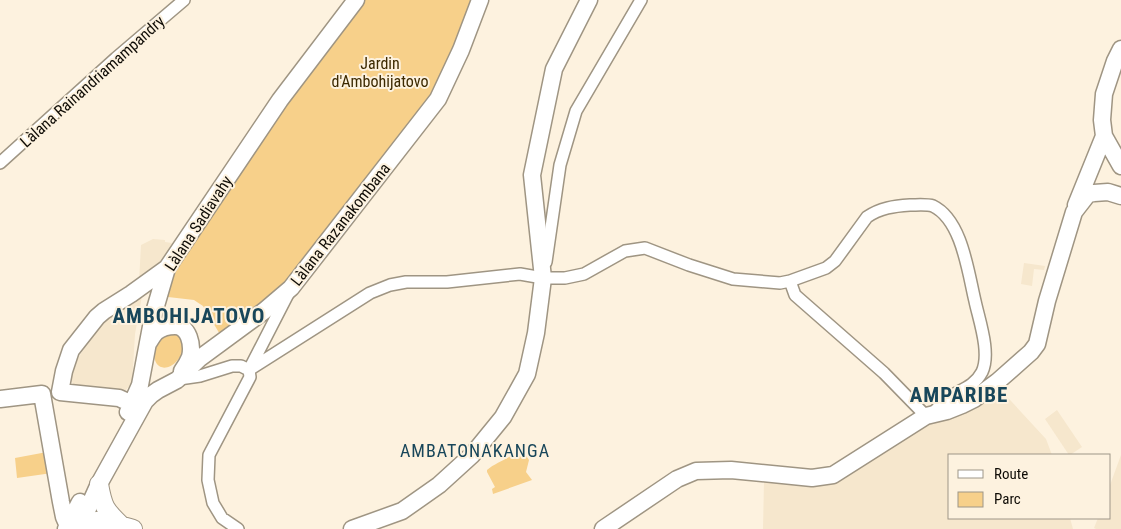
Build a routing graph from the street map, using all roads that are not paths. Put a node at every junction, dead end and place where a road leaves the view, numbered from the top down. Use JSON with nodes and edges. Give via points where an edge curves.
{"nodes":[{"id":1,"x":184,"y":0,"type":"edge"},
{"id":2,"x":356,"y":0,"type":"edge"},
{"id":3,"x":480,"y":0,"type":"edge"},
{"id":4,"x":589,"y":0,"type":"edge"},
{"id":5,"x":641,"y":0,"type":"edge"},
{"id":6,"x":1121,"y":49,"type":"edge"},
{"id":7,"x":1104,"y":136,"type":"junction"},
{"id":8,"x":0,"y":163,"type":"edge"},
{"id":9,"x":1121,"y":166,"type":"edge"},
{"id":10,"x":1121,"y":196,"type":"edge"},
{"id":11,"x":1074,"y":212,"type":"junction"},
{"id":12,"x":167,"y":268,"type":"junction"},
{"id":13,"x":543,"y":278,"type":"junction"},
{"id":14,"x":790,"y":281,"type":"junction"},
{"id":15,"x":291,"y":288,"type":"junction"},
{"id":16,"x":149,"y":342,"type":"junction"},
{"id":17,"x":249,"y":370,"type":"junction"},
{"id":18,"x":177,"y":380,"type":"junction"},
{"id":19,"x":60,"y":392,"type":"junction"},
{"id":20,"x":42,"y":394,"type":"junction"},
{"id":21,"x":0,"y":399,"type":"edge"},
{"id":22,"x":138,"y":402,"type":"junction"},
{"id":23,"x":930,"y":415,"type":"junction"},
{"id":24,"x":99,"y":484,"type":"junction"},
{"id":25,"x":73,"y":527,"type":"edge"},
{"id":26,"x":128,"y":528,"type":"edge"},
{"id":27,"x":238,"y":529,"type":"edge"},
{"id":28,"x":352,"y":529,"type":"edge"},
{"id":29,"x":603,"y":529,"type":"edge"}],
"edges":[{"from":1,"to":8,"type":"street","name":"Làlana Rainandriamampandry"},
{"from":2,"to":12,"type":"street","name":"Làlana Sadiavahy","via":[[280,100]]},
{"from":3,"to":15,"type":"street","name":"Làlana Razanakombana","via":[[438,99]]},
{"from":4,"to":13,"type":"street","via":[[554,69],[532,174]]},
{"from":5,"to":13,"type":"street","via":[[576,111],[560,165]]},
{"from":6,"to":7,"type":"street","via":[[1104,94]]},
{"from":7,"to":9,"type":"street"},
{"from":7,"to":11,"type":"street"},
{"from":10,"to":11,"type":"street","via":[[1108,192],[1088,194]]},
{"from":11,"to":23,"type":"street","via":[[1037,344],[974,399]]},
{"from":12,"to":16,"type":"street","name":"Làlana Sadiavahy","via":[[153,312]]},
{"from":12,"to":19,"type":"street","via":[[96,318],[71,350]]},
{"from":13,"to":14,"type":"street","via":[[584,274],[625,251],[645,248],[734,279]]},
{"from":13,"to":17,"type":"street","via":[[520,274],[390,284],[370,293]]},
{"from":13,"to":28,"type":"street","via":[[527,374],[503,417],[472,455],[439,485],[402,511]]},
{"from":14,"to":23,"type":"street","via":[[795,295]]},
{"from":14,"to":23,"type":"street","via":[[836,261],[874,212],[895,206],[931,205],[946,215],[956,229],[964,254],[986,359],[973,384],[943,402]]},
{"from":15,"to":17,"type":"street"},
{"from":15,"to":18,"type":"street","name":"Làlana Razanakombana","via":[[200,358]]},
{"from":16,"to":18,"type":"street","via":[[156,332],[164,328],[184,328],[191,344],[190,355]]},
{"from":16,"to":22,"type":"street","name":"Làlana Sadiavahy"},
{"from":17,"to":18,"type":"street","via":[[232,366]]},
{"from":17,"to":27,"type":"street","via":[[250,377],[209,455],[208,480],[213,502],[222,518]]},
{"from":18,"to":22,"type":"street","name":"Làlana Razanakombana"},
{"from":19,"to":20,"type":"street"},
{"from":19,"to":22,"type":"street"},
{"from":20,"to":21,"type":"street"},
{"from":20,"to":25,"type":"street","via":[[64,517]]},
{"from":22,"to":24,"type":"street"},
{"from":22,"to":25,"type":"street","name":"Làlana Sadiavahy"},
{"from":23,"to":29,"type":"street","via":[[833,475],[812,478],[731,470],[696,471],[677,479]]},
{"from":24,"to":25,"type":"street"},
{"from":24,"to":26,"type":"main road","via":[[102,503],[109,514]]},
{"from":25,"to":26,"type":"main road","via":[[95,520]]}]}
